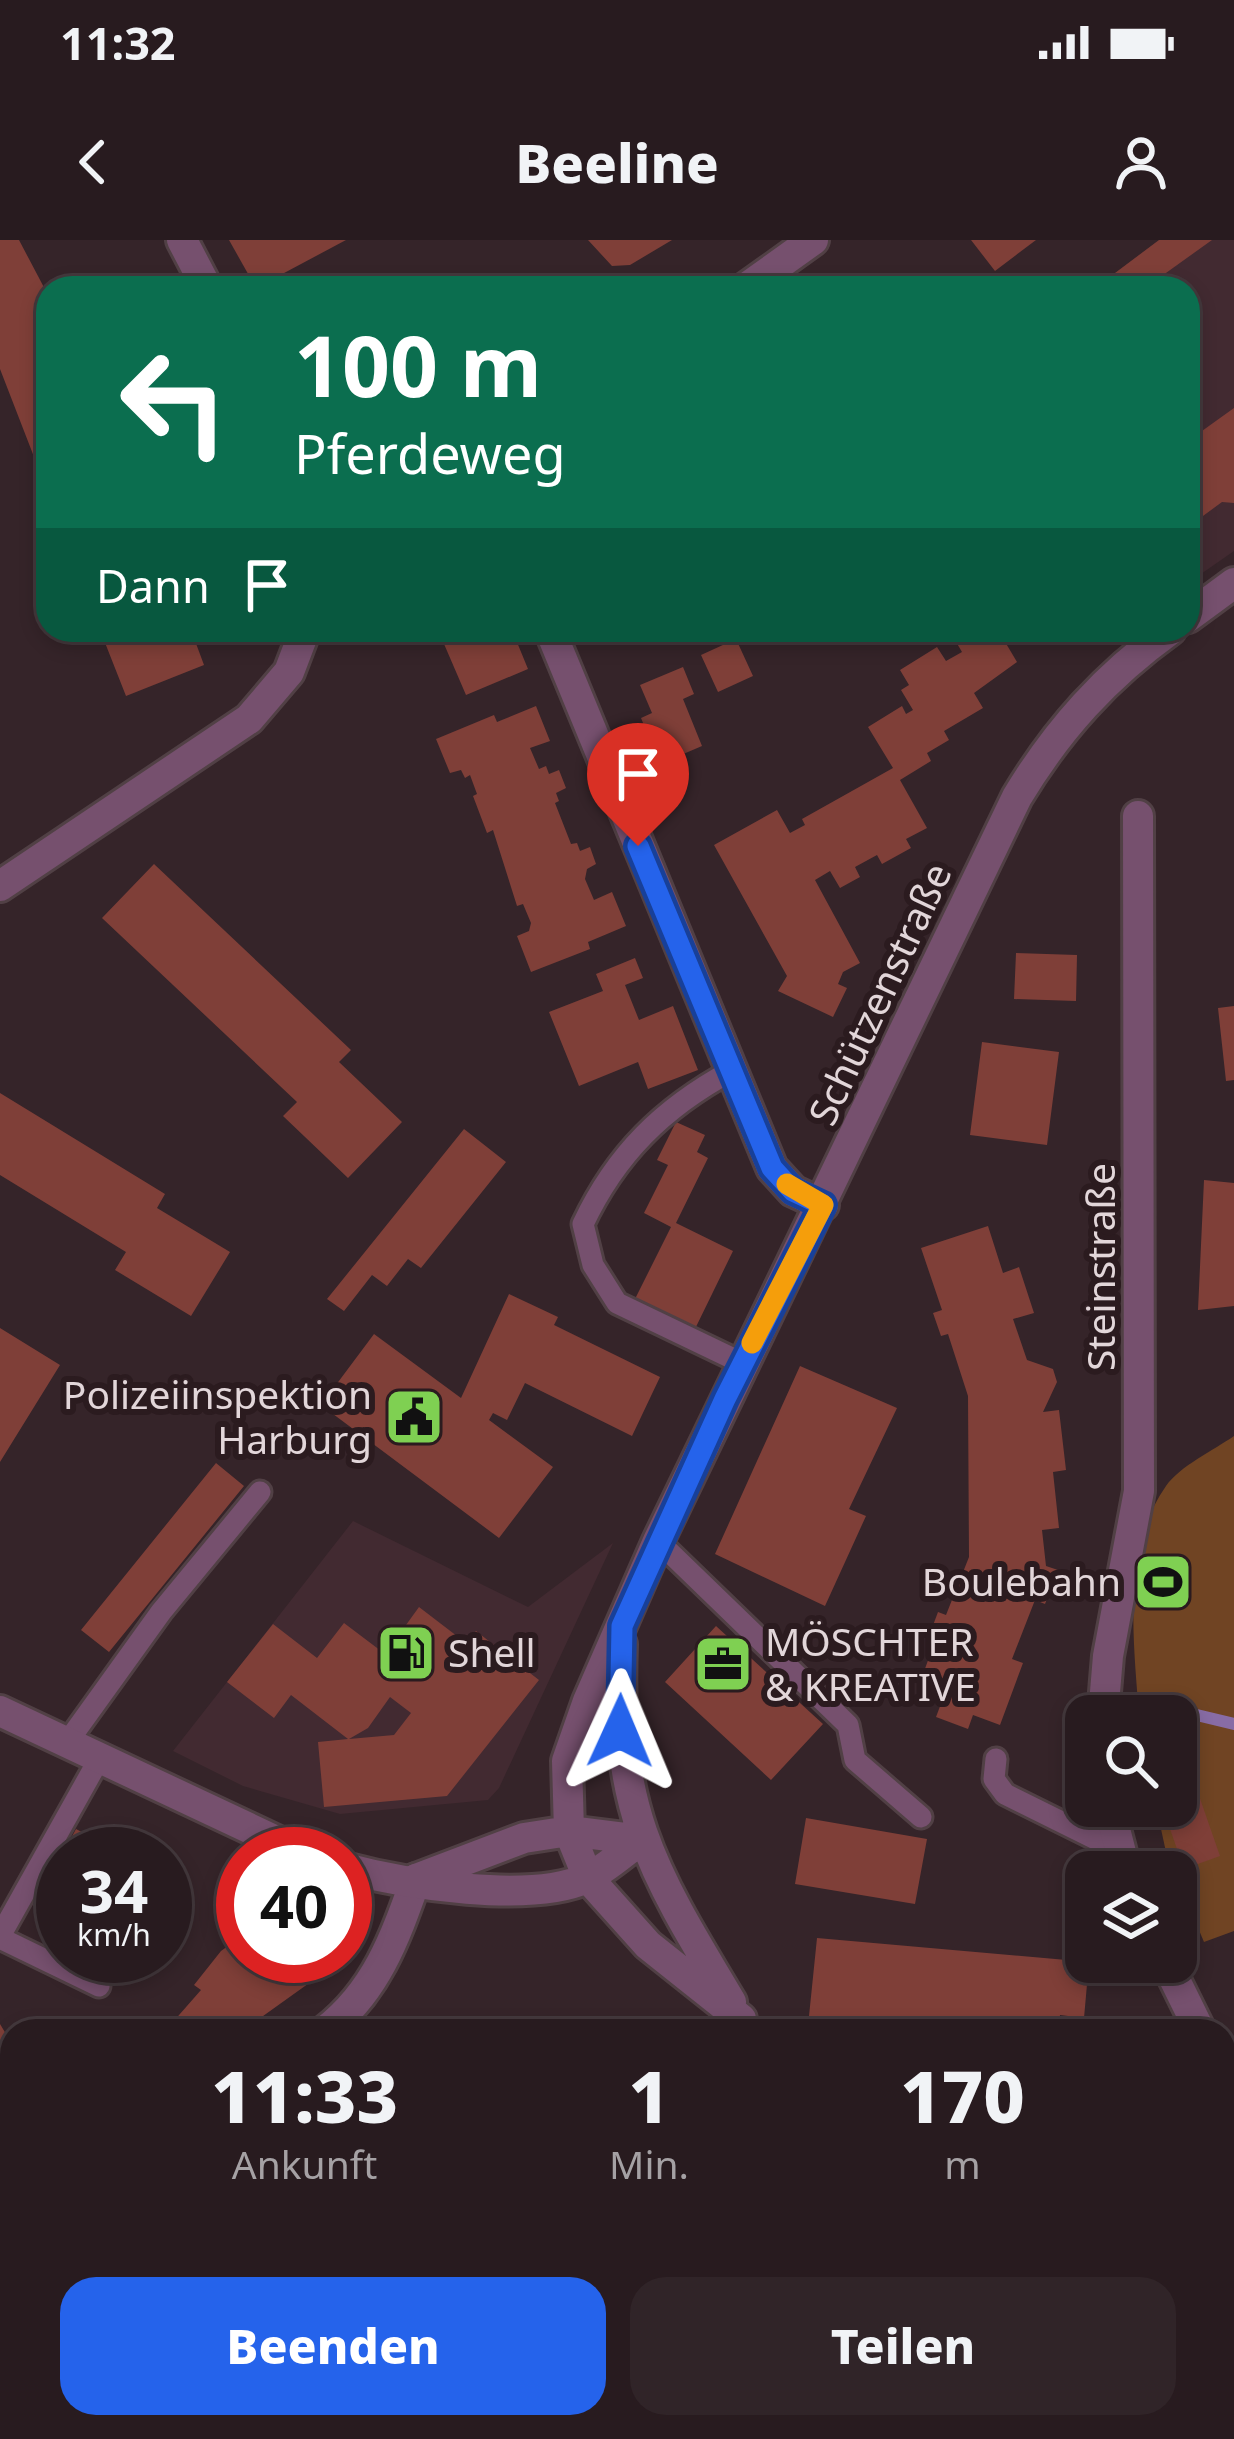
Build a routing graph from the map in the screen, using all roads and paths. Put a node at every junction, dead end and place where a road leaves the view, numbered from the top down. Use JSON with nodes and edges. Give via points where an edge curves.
{"nodes":[{"id":1,"x":182,"y":240,"type":"edge"},
{"id":2,"x":796,"y":245,"type":"edge"},
{"id":3,"x":201,"y":276,"type":"edge"},
{"id":4,"x":760,"y":276,"type":"edge"},
{"id":5,"x":1234,"y":583,"type":"edge"},
{"id":6,"x":1200,"y":608,"type":"edge"},
{"id":7,"x":300,"y":642,"type":"edge"},
{"id":8,"x":555,"y":642,"type":"edge"},
{"id":9,"x":1156,"y":642,"type":"edge"},
{"id":10,"x":1138,"y":816,"type":"dead end"},
{"id":11,"x":0,"y":886,"type":"edge"},
{"id":12,"x":731,"y":1071,"type":"junction"},
{"id":13,"x":823,"y":1205,"type":"junction"},
{"id":14,"x":742,"y":1363,"type":"junction"},
{"id":15,"x":260,"y":1492,"type":"dead end"},
{"id":16,"x":658,"y":1541,"type":"junction"},
{"id":17,"x":622,"y":1626,"type":"junction"},
{"id":18,"x":1105,"y":1695,"type":"edge"},
{"id":19,"x":0,"y":1712,"type":"edge"},
{"id":20,"x":66,"y":1744,"type":"junction"},
{"id":21,"x":996,"y":1759,"type":"dead end"},
{"id":22,"x":98,"y":1761,"type":"junction"},
{"id":23,"x":921,"y":1817,"type":"dead end"},
{"id":24,"x":244,"y":1827,"type":"edge"},
{"id":25,"x":569,"y":1831,"type":"junction"},
{"id":26,"x":641,"y":1840,"type":"junction"},
{"id":27,"x":1105,"y":1851,"type":"edge"},
{"id":28,"x":372,"y":1872,"type":"edge"},
{"id":29,"x":588,"y":1878,"type":"junction"},
{"id":30,"x":416,"y":1879,"type":"junction"},
{"id":31,"x":0,"y":1937,"type":"edge"},
{"id":32,"x":1176,"y":1983,"type":"edge"},
{"id":33,"x":99,"y":1986,"type":"dead end"},
{"id":34,"x":341,"y":2019,"type":"edge"},
{"id":35,"x":727,"y":2019,"type":"edge"},
{"id":36,"x":732,"y":2019,"type":"edge"},
{"id":37,"x":1194,"y":2019,"type":"edge"}],
"edges":[{"from":1,"to":3,"type":"street"},
{"from":2,"to":4,"type":"street"},
{"from":5,"to":6,"type":"street"},
{"from":7,"to":11,"type":"street","via":[[289,672],[249,719]]},
{"from":8,"to":12,"type":"street"},
{"from":9,"to":13,"type":"street","name":"Schützenstraße","via":[[1054,736],[1017,796]]},
{"from":10,"to":18,"type":"street","name":"Steinstraße","via":[[1138,1491]]},
{"from":12,"to":13,"type":"street","via":[[772,1168],[793,1191]]},
{"from":12,"to":14,"type":"lane","via":[[637,1138],[583,1223],[593,1265],[617,1303]]},
{"from":13,"to":14,"type":"street","name":"Schützenstraße"},
{"from":14,"to":16,"type":"street","name":"Schützenstraße"},
{"from":15,"to":20,"type":"lane"},
{"from":16,"to":17,"type":"street","name":"Schützenstraße"},
{"from":16,"to":23,"type":"lane","via":[[848,1725],[855,1760]]},
{"from":17,"to":25,"type":"street","name":"Schützenstraße","via":[[573,1737]]},
{"from":17,"to":26,"type":"street","name":"Schützenstraße","via":[[620,1731]]},
{"from":19,"to":20,"type":"street"},
{"from":20,"to":22,"type":"street"},
{"from":21,"to":27,"type":"lane","via":[[994,1779],[1005,1794]]},
{"from":22,"to":24,"type":"street"},
{"from":22,"to":31,"type":"lane"},
{"from":25,"to":26,"type":"street"},
{"from":25,"to":29,"type":"street","name":"Schützenstraße"},
{"from":25,"to":30,"type":"street","via":[[524,1838]]},
{"from":26,"to":29,"type":"street"},
{"from":26,"to":36,"type":"street","name":"Schützenstraße"},
{"from":28,"to":30,"type":"street"},
{"from":29,"to":30,"type":"street","via":[[541,1892]]},
{"from":29,"to":35,"type":"street","name":"Schützenstraße"},
{"from":30,"to":34,"type":"street","via":[[394,1942],[358,2006]]},
{"from":31,"to":33,"type":"lane"},
{"from":32,"to":37,"type":"street"}]}
